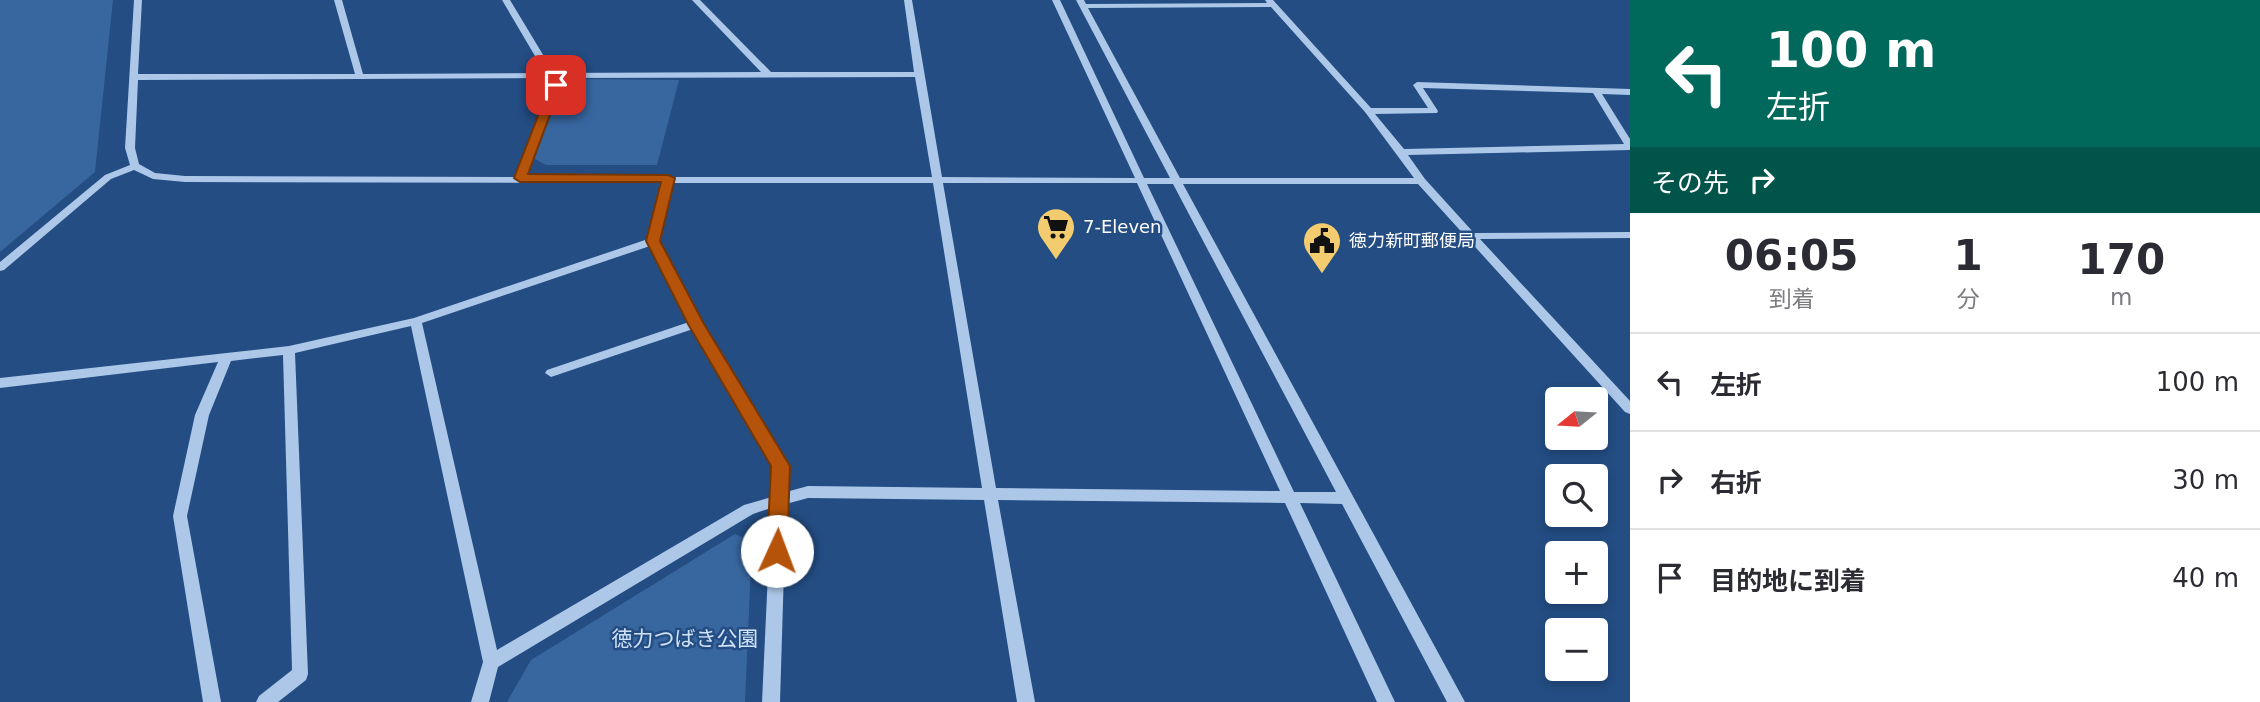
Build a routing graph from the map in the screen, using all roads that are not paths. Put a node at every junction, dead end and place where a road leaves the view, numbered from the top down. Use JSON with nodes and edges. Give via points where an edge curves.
{"nodes":[{"id":1,"x":138,"y":0,"type":"edge"},
{"id":2,"x":338,"y":0,"type":"edge"},
{"id":3,"x":506,"y":0,"type":"edge"},
{"id":4,"x":696,"y":0,"type":"edge"},
{"id":5,"x":908,"y":0,"type":"edge"},
{"id":6,"x":1056,"y":0,"type":"edge"},
{"id":7,"x":1082,"y":3,"type":"edge"},
{"id":8,"x":1271,"y":3,"type":"edge"},
{"id":9,"x":768,"y":74,"type":"junction"},
{"id":10,"x":917,"y":74,"type":"junction"},
{"id":11,"x":360,"y":75,"type":"junction"},
{"id":12,"x":551,"y":75,"type":"junction"},
{"id":13,"x":134,"y":77,"type":"junction"},
{"id":14,"x":1596,"y":91,"type":"junction"},
{"id":15,"x":1630,"y":92,"type":"edge"},
{"id":16,"x":1368,"y":111,"type":"junction"},
{"id":17,"x":1630,"y":146,"type":"edge"},
{"id":18,"x":1403,"y":152,"type":"junction"},
{"id":19,"x":135,"y":166,"type":"junction"},
{"id":20,"x":520,"y":178,"type":"junction"},
{"id":21,"x":668,"y":178,"type":"junction"},
{"id":22,"x":937,"y":178,"type":"junction"},
{"id":23,"x":1140,"y":180,"type":"junction"},
{"id":24,"x":1175,"y":180,"type":"junction"},
{"id":25,"x":1421,"y":181,"type":"junction"},
{"id":26,"x":1630,"y":235,"type":"edge"},
{"id":27,"x":1471,"y":236,"type":"junction"},
{"id":28,"x":653,"y":241,"type":"junction"},
{"id":29,"x":0,"y":268,"type":"edge"},
{"id":30,"x":416,"y":321,"type":"junction"},
{"id":31,"x":696,"y":324,"type":"junction"},
{"id":32,"x":289,"y":350,"type":"junction"},
{"id":33,"x":226,"y":358,"type":"junction"},
{"id":34,"x":551,"y":373,"type":"dead end"},
{"id":35,"x":0,"y":383,"type":"edge"},
{"id":36,"x":1630,"y":410,"type":"edge"},
{"id":37,"x":989,"y":495,"type":"junction"},
{"id":38,"x":1289,"y":498,"type":"junction"},
{"id":39,"x":1346,"y":498,"type":"junction"},
{"id":40,"x":779,"y":501,"type":"junction"},
{"id":41,"x":491,"y":662,"type":"junction"},
{"id":42,"x":212,"y":702,"type":"edge"},
{"id":43,"x":265,"y":702,"type":"edge"},
{"id":44,"x":480,"y":702,"type":"edge"},
{"id":45,"x":771,"y":702,"type":"edge"},
{"id":46,"x":1026,"y":702,"type":"edge"},
{"id":47,"x":1386,"y":702,"type":"edge"},
{"id":48,"x":1456,"y":702,"type":"edge"}],
"edges":[{"from":1,"to":13,"type":"street"},
{"from":2,"to":11,"type":"street"},
{"from":3,"to":12,"type":"street"},
{"from":4,"to":9,"type":"street"},
{"from":5,"to":10,"type":"street"},
{"from":6,"to":23,"type":"street"},
{"from":7,"to":8,"type":"street"},
{"from":7,"to":24,"type":"street"},
{"from":8,"to":16,"type":"street"},
{"from":9,"to":10,"type":"street"},
{"from":9,"to":12,"type":"street"},
{"from":10,"to":22,"type":"street"},
{"from":11,"to":12,"type":"street"},
{"from":11,"to":13,"type":"street"},
{"from":12,"to":20,"type":"street","via":[[556,85]]},
{"from":13,"to":19,"type":"street","via":[[130,148]]},
{"from":14,"to":15,"type":"street"},
{"from":14,"to":16,"type":"street","via":[[1417,85],[1434,111]]},
{"from":14,"to":17,"type":"street"},
{"from":16,"to":18,"type":"street"},
{"from":17,"to":18,"type":"street"},
{"from":18,"to":25,"type":"street"},
{"from":19,"to":20,"type":"street","via":[[153,176],[185,179]]},
{"from":19,"to":29,"type":"street","via":[[108,177]]},
{"from":20,"to":21,"type":"street"},
{"from":21,"to":22,"type":"street"},
{"from":21,"to":28,"type":"street"},
{"from":22,"to":23,"type":"street"},
{"from":22,"to":37,"type":"street"},
{"from":23,"to":24,"type":"street"},
{"from":23,"to":38,"type":"street"},
{"from":24,"to":25,"type":"street"},
{"from":24,"to":39,"type":"street"},
{"from":25,"to":27,"type":"street"},
{"from":26,"to":27,"type":"street"},
{"from":27,"to":36,"type":"street"},
{"from":28,"to":30,"type":"street"},
{"from":28,"to":31,"type":"street"},
{"from":30,"to":32,"type":"street"},
{"from":30,"to":41,"type":"street"},
{"from":31,"to":34,"type":"street"},
{"from":31,"to":40,"type":"street","via":[[780,466]]},
{"from":32,"to":33,"type":"street"},
{"from":32,"to":43,"type":"street","via":[[300,674]]},
{"from":33,"to":35,"type":"street"},
{"from":33,"to":42,"type":"street","via":[[202,415],[180,516]]},
{"from":37,"to":38,"type":"street"},
{"from":37,"to":40,"type":"street","via":[[808,492]]},
{"from":37,"to":46,"type":"street"},
{"from":38,"to":39,"type":"street"},
{"from":38,"to":47,"type":"street"},
{"from":39,"to":48,"type":"street"},
{"from":40,"to":41,"type":"street","via":[[749,509]]},
{"from":40,"to":45,"type":"street"},
{"from":41,"to":44,"type":"street"}]}
